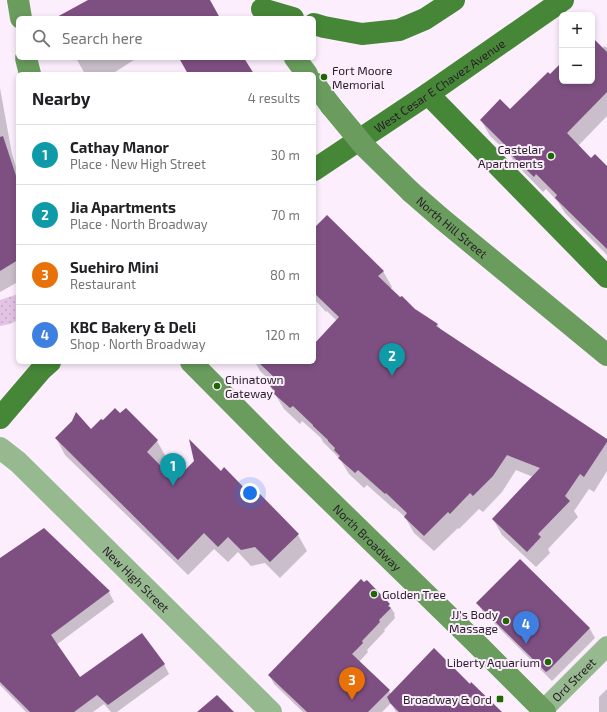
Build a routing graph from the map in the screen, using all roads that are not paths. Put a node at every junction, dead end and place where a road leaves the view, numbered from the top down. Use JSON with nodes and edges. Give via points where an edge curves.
{"nodes":[{"id":1,"x":18,"y":0,"type":"edge"},
{"id":2,"x":454,"y":0,"type":"edge"},
{"id":3,"x":563,"y":0,"type":"edge"},
{"id":4,"x":262,"y":9,"type":"edge"},
{"id":5,"x":21,"y":16,"type":"edge"},
{"id":6,"x":285,"y":16,"type":"edge"},
{"id":7,"x":316,"y":25,"type":"edge"},
{"id":8,"x":26,"y":60,"type":"edge"},
{"id":9,"x":296,"y":60,"type":"edge"},
{"id":10,"x":30,"y":72,"type":"edge"},
{"id":11,"x":306,"y":72,"type":"edge"},
{"id":12,"x":316,"y":86,"type":"edge"},
{"id":13,"x":428,"y":94,"type":"junction"},
{"id":14,"x":316,"y":169,"type":"edge"},
{"id":15,"x":607,"y":277,"type":"edge"},
{"id":16,"x":607,"y":354,"type":"edge"},
{"id":17,"x":48,"y":364,"type":"edge"},
{"id":18,"x":193,"y":364,"type":"edge"},
{"id":19,"x":0,"y":418,"type":"edge"},
{"id":20,"x":0,"y":448,"type":"edge"},
{"id":21,"x":607,"y":646,"type":"edge"},
{"id":22,"x":543,"y":711,"type":"edge"},
{"id":23,"x":271,"y":712,"type":"edge"}],
"edges":[{"from":1,"to":5,"type":"main road"},
{"from":2,"to":7,"type":"main road","via":[[425,19],[399,30],[362,34]]},
{"from":3,"to":13,"type":"main road","name":"West Cesar E Chavez Avenue"},
{"from":4,"to":6,"type":"main road"},
{"from":8,"to":10,"type":"main road"},
{"from":9,"to":11,"type":"main road"},
{"from":12,"to":16,"type":"main road","name":"North Hill Street","bridge":true,"via":[[365,147],[411,192]]},
{"from":13,"to":14,"type":"main road","name":"West Cesar E Chavez Avenue"},
{"from":13,"to":15,"type":"main road"},
{"from":17,"to":19,"type":"main road"},
{"from":18,"to":22,"type":"main road","name":"North Broadway"},
{"from":20,"to":23,"type":"street","name":"New High Street","via":[[18,462]]},
{"from":21,"to":22,"type":"street","name":"Ord Street"}]}
